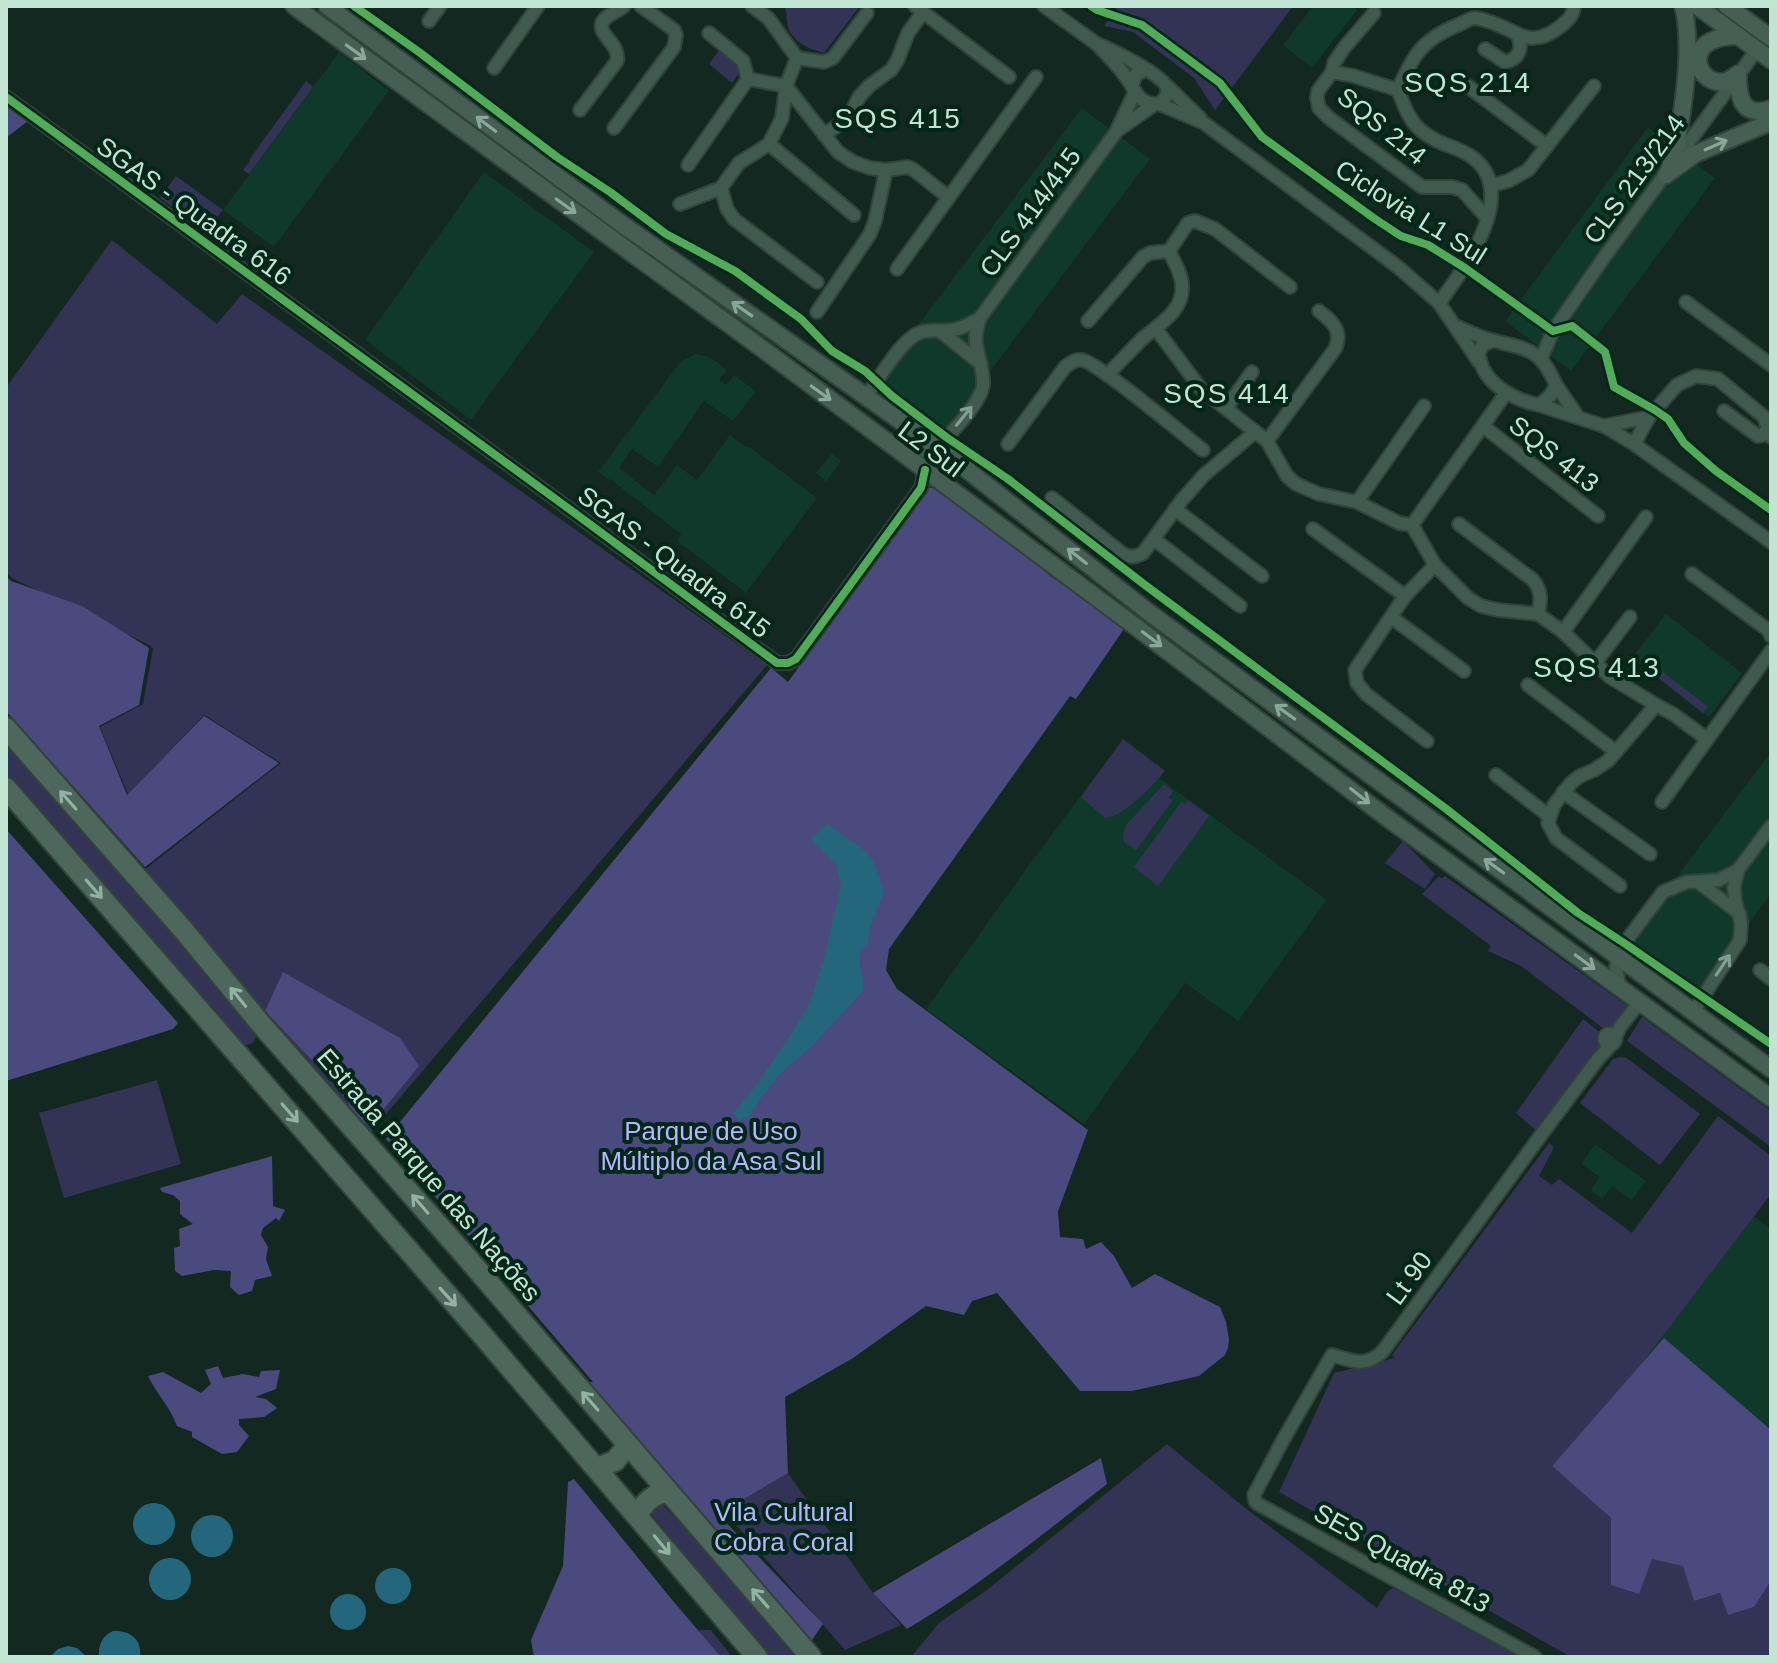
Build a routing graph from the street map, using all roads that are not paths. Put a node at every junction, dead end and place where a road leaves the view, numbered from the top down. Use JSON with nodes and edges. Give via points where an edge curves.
{"nodes":[{"id":1,"x":294,"y":6,"type":"edge"},
{"id":2,"x":327,"y":6,"type":"edge"},
{"id":3,"x":440,"y":6,"type":"edge"},
{"id":4,"x":538,"y":6,"type":"edge"},
{"id":5,"x":624,"y":6,"type":"edge"},
{"id":6,"x":641,"y":6,"type":"edge"},
{"id":7,"x":752,"y":6,"type":"edge"},
{"id":8,"x":776,"y":6,"type":"edge"},
{"id":9,"x":1044,"y":6,"type":"edge"},
{"id":10,"x":1574,"y":6,"type":"edge"},
{"id":11,"x":1683,"y":6,"type":"edge"},
{"id":12,"x":1697,"y":6,"type":"edge"},
{"id":13,"x":1733,"y":8,"type":"edge"},
{"id":14,"x":919,"y":9,"type":"edge"},
{"id":15,"x":1475,"y":12,"type":"edge"},
{"id":16,"x":867,"y":13,"type":"dead end"},
{"id":17,"x":1374,"y":13,"type":"dead end"},
{"id":18,"x":768,"y":18,"type":"junction"},
{"id":19,"x":429,"y":21,"type":"dead end"},
{"id":20,"x":709,"y":33,"type":"dead end"},
{"id":21,"x":1518,"y":36,"type":"junction"},
{"id":22,"x":1738,"y":36,"type":"junction"},
{"id":23,"x":1771,"y":38,"type":"edge"},
{"id":24,"x":1097,"y":44,"type":"junction"},
{"id":25,"x":1485,"y":49,"type":"dead end"},
{"id":26,"x":1753,"y":55,"type":"dead end"},
{"id":27,"x":797,"y":58,"type":"junction"},
{"id":28,"x":400,"y":60,"type":"junction"},
{"id":29,"x":1771,"y":60,"type":"edge"},
{"id":30,"x":494,"y":68,"type":"dead end"},
{"id":31,"x":1146,"y":70,"type":"junction"},
{"id":32,"x":1332,"y":72,"type":"junction"},
{"id":33,"x":1738,"y":74,"type":"junction"},
{"id":34,"x":390,"y":77,"type":"junction"},
{"id":35,"x":1009,"y":77,"type":"dead end"},
{"id":36,"x":1036,"y":77,"type":"dead end"},
{"id":37,"x":1457,"y":78,"type":"dead end"},
{"id":38,"x":748,"y":79,"type":"junction"},
{"id":39,"x":786,"y":86,"type":"junction"},
{"id":40,"x":1167,"y":86,"type":"junction"},
{"id":41,"x":1594,"y":86,"type":"dead end"},
{"id":42,"x":1134,"y":89,"type":"junction"},
{"id":43,"x":1398,"y":90,"type":"junction"},
{"id":44,"x":6,"y":97,"type":"edge"},
{"id":45,"x":1157,"y":104,"type":"junction"},
{"id":46,"x":1771,"y":109,"type":"edge"},
{"id":47,"x":580,"y":110,"type":"dead end"},
{"id":48,"x":1771,"y":122,"type":"edge"},
{"id":49,"x":1204,"y":123,"type":"junction"},
{"id":50,"x":614,"y":128,"type":"dead end"},
{"id":51,"x":1116,"y":132,"type":"junction"},
{"id":52,"x":824,"y":135,"type":"junction"},
{"id":53,"x":769,"y":144,"type":"junction"},
{"id":54,"x":1547,"y":146,"type":"junction"},
{"id":55,"x":688,"y":165,"type":"dead end"},
{"id":56,"x":886,"y":170,"type":"junction"},
{"id":57,"x":1667,"y":173,"type":"junction"},
{"id":58,"x":1492,"y":185,"type":"junction"},
{"id":59,"x":721,"y":188,"type":"junction"},
{"id":60,"x":948,"y":197,"type":"junction"},
{"id":61,"x":680,"y":204,"type":"dead end"},
{"id":62,"x":854,"y":215,"type":"dead end"},
{"id":63,"x":1487,"y":218,"type":"junction"},
{"id":64,"x":1169,"y":251,"type":"junction"},
{"id":65,"x":897,"y":269,"type":"dead end"},
{"id":66,"x":817,"y":282,"type":"dead end"},
{"id":67,"x":1452,"y":286,"type":"junction"},
{"id":68,"x":1290,"y":287,"type":"dead end"},
{"id":69,"x":1423,"y":290,"type":"junction"},
{"id":70,"x":1686,"y":302,"type":"dead end"},
{"id":71,"x":1439,"y":303,"type":"junction"},
{"id":72,"x":1319,"y":311,"type":"dead end"},
{"id":73,"x":817,"y":312,"type":"dead end"},
{"id":74,"x":980,"y":318,"type":"junction"},
{"id":75,"x":1088,"y":321,"type":"dead end"},
{"id":76,"x":1455,"y":326,"type":"junction"},
{"id":77,"x":1156,"y":329,"type":"junction"},
{"id":78,"x":940,"y":331,"type":"junction"},
{"id":79,"x":1487,"y":339,"type":"junction"},
{"id":80,"x":1537,"y":350,"type":"junction"},
{"id":81,"x":805,"y":355,"type":"junction"},
{"id":82,"x":359,"y":356,"type":"joint"},
{"id":83,"x":1479,"y":362,"type":"junction"},
{"id":84,"x":981,"y":364,"type":"junction"},
{"id":85,"x":1771,"y":365,"type":"edge"},
{"id":86,"x":791,"y":371,"type":"junction"},
{"id":87,"x":1252,"y":372,"type":"dead end"},
{"id":88,"x":1107,"y":375,"type":"junction"},
{"id":89,"x":1559,"y":390,"type":"junction"},
{"id":90,"x":1506,"y":393,"type":"junction"},
{"id":91,"x":866,"y":397,"type":"junction"},
{"id":92,"x":1539,"y":405,"type":"junction"},
{"id":93,"x":1424,"y":406,"type":"dead end"},
{"id":94,"x":1226,"y":408,"type":"junction"},
{"id":95,"x":1724,"y":411,"type":"dead end"},
{"id":96,"x":1578,"y":417,"type":"junction"},
{"id":97,"x":1649,"y":417,"type":"junction"},
{"id":98,"x":1768,"y":423,"type":"edge"},
{"id":99,"x":1483,"y":426,"type":"junction"},
{"id":100,"x":1604,"y":426,"type":"junction"},
{"id":101,"x":1255,"y":432,"type":"junction"},
{"id":102,"x":1267,"y":441,"type":"junction"},
{"id":103,"x":1008,"y":444,"type":"dead end"},
{"id":104,"x":1634,"y":444,"type":"junction"},
{"id":105,"x":936,"y":446,"type":"junction"},
{"id":106,"x":1203,"y":450,"type":"dead end"},
{"id":107,"x":903,"y":453,"type":"junction"},
{"id":108,"x":925,"y":470,"type":"junction"},
{"id":109,"x":940,"y":481,"type":"junction"},
{"id":110,"x":921,"y":488,"type":"junction"},
{"id":111,"x":992,"y":490,"type":"junction"},
{"id":112,"x":1052,"y":498,"type":"dead end"},
{"id":113,"x":1357,"y":502,"type":"junction"},
{"id":114,"x":978,"y":509,"type":"junction"},
{"id":115,"x":1175,"y":509,"type":"junction"},
{"id":116,"x":1598,"y":516,"type":"dead end"},
{"id":117,"x":1646,"y":517,"type":"dead end"},
{"id":118,"x":1459,"y":524,"type":"dead end"},
{"id":119,"x":1412,"y":525,"type":"junction"},
{"id":120,"x":1313,"y":529,"type":"dead end"},
{"id":121,"x":1154,"y":539,"type":"junction"},
{"id":122,"x":1771,"y":542,"type":"edge"},
{"id":123,"x":1435,"y":565,"type":"junction"},
{"id":124,"x":1692,"y":574,"type":"dead end"},
{"id":125,"x":1262,"y":576,"type":"dead end"},
{"id":126,"x":1405,"y":596,"type":"junction"},
{"id":127,"x":1240,"y":606,"type":"dead end"},
{"id":128,"x":1538,"y":614,"type":"junction"},
{"id":129,"x":1391,"y":617,"type":"junction"},
{"id":130,"x":1630,"y":617,"type":"dead end"},
{"id":131,"x":1563,"y":632,"type":"junction"},
{"id":132,"x":1771,"y":636,"type":"edge"},
{"id":133,"x":1771,"y":651,"type":"edge"},
{"id":134,"x":1595,"y":663,"type":"junction"},
{"id":135,"x":1464,"y":671,"type":"dead end"},
{"id":136,"x":1528,"y":685,"type":"dead end"},
{"id":137,"x":1656,"y":705,"type":"junction"},
{"id":138,"x":6,"y":728,"type":"edge"},
{"id":139,"x":1707,"y":739,"type":"junction"},
{"id":140,"x":1427,"y":741,"type":"dead end"},
{"id":141,"x":1615,"y":751,"type":"junction"},
{"id":142,"x":1496,"y":775,"type":"dead end"},
{"id":143,"x":6,"y":788,"type":"edge"},
{"id":144,"x":1563,"y":792,"type":"junction"},
{"id":145,"x":1662,"y":802,"type":"dead end"},
{"id":146,"x":1549,"y":816,"type":"junction"},
{"id":147,"x":1771,"y":826,"type":"edge"},
{"id":148,"x":1650,"y":854,"type":"dead end"},
{"id":149,"x":1738,"y":870,"type":"junction"},
{"id":150,"x":1698,"y":881,"type":"junction"},
{"id":151,"x":1620,"y":886,"type":"dead end"},
{"id":152,"x":1535,"y":896,"type":"junction"},
{"id":153,"x":1557,"y":912,"type":"junction"},
{"id":154,"x":1740,"y":914,"type":"junction"},
{"id":155,"x":1522,"y":915,"type":"junction"},
{"id":156,"x":1542,"y":931,"type":"junction"},
{"id":157,"x":1618,"y":957,"type":"junction"},
{"id":158,"x":1760,"y":970,"type":"dead end"},
{"id":159,"x":1771,"y":979,"type":"edge"},
{"id":160,"x":1620,"y":989,"type":"junction"},
{"id":161,"x":1639,"y":1003,"type":"junction"},
{"id":162,"x":1693,"y":1012,"type":"junction"},
{"id":163,"x":260,"y":1023,"type":"junction"},
{"id":164,"x":1747,"y":1051,"type":"junction"},
{"id":165,"x":239,"y":1054,"type":"junction"},
{"id":166,"x":290,"y":1056,"type":"junction"},
{"id":167,"x":1769,"y":1068,"type":"edge"},
{"id":168,"x":1733,"y":1069,"type":"junction"},
{"id":169,"x":266,"y":1085,"type":"junction"},
{"id":170,"x":1755,"y":1087,"type":"junction"},
{"id":171,"x":1771,"y":1098,"type":"edge"},
{"id":172,"x":628,"y":1445,"type":"junction"},
{"id":173,"x":597,"y":1468,"type":"junction"},
{"id":174,"x":668,"y":1491,"type":"junction"},
{"id":175,"x":1255,"y":1493,"type":"joint"},
{"id":176,"x":637,"y":1515,"type":"junction"},
{"id":177,"x":757,"y":1657,"type":"edge"},
{"id":178,"x":811,"y":1657,"type":"edge"},
{"id":179,"x":1535,"y":1657,"type":"edge"}],
"edges":[{"from":1,"to":34,"type":"main road","name":"L2 Sul","one_way":true},
{"from":2,"to":28,"type":"main road","name":"L2 Sul"},
{"from":3,"to":19,"type":"street"},
{"from":4,"to":30,"type":"street"},
{"from":5,"to":47,"type":"street","via":[[601,26],[619,54],[617,61]]},
{"from":6,"to":50,"type":"street","via":[[674,30],[676,43]]},
{"from":7,"to":18,"type":"street"},
{"from":8,"to":18,"type":"street"},
{"from":9,"to":24,"type":"street"},
{"from":10,"to":21,"type":"street","via":[[1571,17],[1544,36]]},
{"from":11,"to":57,"type":"main road","via":[[1686,67],[1678,138]]},
{"from":12,"to":22,"type":"main road"},
{"from":13,"to":23,"type":"main road"},
{"from":14,"to":35,"type":"street"},
{"from":14,"to":52,"type":"street","via":[[891,70]]},
{"from":15,"to":21,"type":"street","name":"SQS 214"},
{"from":15,"to":43,"type":"street","name":"SQS 214","via":[[1415,54]]},
{"from":16,"to":27,"type":"street","via":[[833,58]]},
{"from":17,"to":32,"type":"street","name":"SQS 214","via":[[1339,54]]},
{"from":18,"to":27,"type":"street"},
{"from":20,"to":38,"type":"street","via":[[743,61]]},
{"from":21,"to":25,"type":"street","via":[[1520,51],[1511,61]]},
{"from":22,"to":29,"type":"main road"},
{"from":22,"to":33,"type":"main road","via":[[1713,39],[1698,54],[1698,62],[1717,82]]},
{"from":24,"to":31,"type":"street"},
{"from":24,"to":42,"type":"street"},
{"from":26,"to":33,"type":"street","name":"CLS 213/214"},
{"from":27,"to":39,"type":"street"},
{"from":28,"to":34,"type":"main road"},
{"from":81,"to":28,"type":"main road","name":"L2 Sul","one_way":true},
{"from":31,"to":40,"type":"street"},
{"from":31,"to":42,"type":"street","via":[[1136,74]]},
{"from":32,"to":43,"type":"street","name":"SQS 214"},
{"from":32,"to":63,"type":"street","name":"SQS 214","via":[[1317,98],[1329,118],[1422,187],[1462,190]]},
{"from":33,"to":46,"type":"main road","via":[[1748,109]]},
{"from":33,"to":57,"type":"street","name":"CLS 213/214"},
{"from":34,"to":86,"type":"main road","name":"L2 Sul","one_way":true},
{"from":36,"to":60,"type":"street"},
{"from":37,"to":54,"type":"street"},
{"from":38,"to":39,"type":"street"},
{"from":38,"to":55,"type":"street"},
{"from":39,"to":52,"type":"street"},
{"from":39,"to":53,"type":"street","via":[[782,118]]},
{"from":40,"to":45,"type":"street","via":[[1166,97]]},
{"from":40,"to":49,"type":"street"},
{"from":41,"to":54,"type":"street"},
{"from":42,"to":45,"type":"street","via":[[1144,102]]},
{"from":42,"to":51,"type":"street","name":"CLS 414/415"},
{"from":43,"to":58,"type":"street","name":"SQS 214","via":[[1411,121],[1423,134],[1473,157]]},
{"from":44,"to":82,"type":"street","name":"SGAS - Quadra 616"},
{"from":45,"to":49,"type":"street"},
{"from":45,"to":51,"type":"street","name":"CLS 414/415"},
{"from":57,"to":48,"type":"main road","one_way":true,"via":[[1695,154]]},
{"from":49,"to":69,"type":"street"},
{"from":51,"to":74,"type":"street","name":"CLS 414/415"},
{"from":52,"to":56,"type":"street","via":[[853,162]]},
{"from":53,"to":59,"type":"street","via":[[739,163]]},
{"from":53,"to":62,"type":"street"},
{"from":54,"to":58,"type":"street","via":[[1528,170]]},
{"from":56,"to":60,"type":"street","via":[[908,167]]},
{"from":56,"to":73,"type":"street","via":[[870,234]]},
{"from":57,"to":80,"type":"street","name":"CLS 213/214"},
{"from":58,"to":63,"type":"street"},
{"from":59,"to":61,"type":"street"},
{"from":59,"to":66,"type":"street","via":[[734,219]]},
{"from":60,"to":65,"type":"street"},
{"from":63,"to":67,"type":"street"},
{"from":64,"to":68,"type":"street","via":[[1188,223],[1203,223]]},
{"from":64,"to":75,"type":"street","via":[[1143,257]]},
{"from":64,"to":77,"type":"street","via":[[1183,288],[1174,310]]},
{"from":67,"to":69,"type":"street"},
{"from":67,"to":71,"type":"street"},
{"from":69,"to":71,"type":"street"},
{"from":70,"to":85,"type":"street"},
{"from":71,"to":76,"type":"street"},
{"from":72,"to":102,"type":"street","via":[[1335,324],[1335,349]]},
{"from":74,"to":78,"type":"street"},
{"from":74,"to":84,"type":"street","via":[[976,347]]},
{"from":76,"to":79,"type":"street"},
{"from":76,"to":83,"type":"street"},
{"from":77,"to":88,"type":"street"},
{"from":77,"to":94,"type":"street","via":[[1201,389]]},
{"from":78,"to":84,"type":"street"},
{"from":78,"to":91,"type":"street","via":[[907,340]]},
{"from":79,"to":80,"type":"street"},
{"from":79,"to":83,"type":"street"},
{"from":80,"to":89,"type":"street"},
{"from":81,"to":86,"type":"main road"},
{"from":81,"to":91,"type":"main road","name":"L2 Sul"},
{"from":82,"to":110,"type":"street","name":"SGAS - Quadra 615","via":[[777,663],[796,659]]},
{"from":83,"to":90,"type":"street"},
{"from":105,"to":84,"type":"street","one_way":true,"via":[[980,396]]},
{"from":86,"to":107,"type":"main road","name":"L2 Sul","one_way":true},
{"from":87,"to":94,"type":"street"},
{"from":88,"to":103,"type":"street","via":[[1082,360],[1071,362]]},
{"from":88,"to":106,"type":"street"},
{"from":89,"to":92,"type":"street"},
{"from":89,"to":96,"type":"street"},
{"from":90,"to":92,"type":"street"},
{"from":90,"to":99,"type":"street"},
{"from":91,"to":105,"type":"main road","name":"L2 Sul"},
{"from":92,"to":96,"type":"street"},
{"from":93,"to":113,"type":"street"},
{"from":94,"to":101,"type":"street"},
{"from":95,"to":98,"type":"street","via":[[1758,436]]},
{"from":96,"to":100,"type":"street"},
{"from":97,"to":98,"type":"street","via":[[1677,385],[1707,376],[1718,379]]},
{"from":97,"to":100,"type":"street"},
{"from":97,"to":104,"type":"street"},
{"from":99,"to":116,"type":"street","name":"SQS 413"},
{"from":99,"to":119,"type":"street"},
{"from":100,"to":104,"type":"street"},
{"from":101,"to":102,"type":"street"},
{"from":101,"to":115,"type":"street","via":[[1204,475]]},
{"from":102,"to":113,"type":"street","via":[[1296,484]]},
{"from":104,"to":122,"type":"street"},
{"from":105,"to":107,"type":"street"},
{"from":105,"to":111,"type":"main road","name":"L2 Sul"},
{"from":107,"to":108,"type":"main road","name":"L2 Sul"},
{"from":108,"to":109,"type":"main road","name":"L2 Sul"},
{"from":108,"to":110,"type":"street","name":"SGAS - Quadra 615"},
{"from":109,"to":110,"type":"street"},
{"from":109,"to":114,"type":"main road","name":"L2 Sul"},
{"from":111,"to":114,"type":"main road","via":[[992,497]]},
{"from":152,"to":111,"type":"main road","name":"L2 Sul","one_way":true,"via":[[1151,614]]},
{"from":112,"to":121,"type":"street","via":[[1129,557],[1143,553]]},
{"from":113,"to":119,"type":"street"},
{"from":114,"to":155,"type":"main road","name":"L2 Sul","one_way":true},
{"from":115,"to":121,"type":"street"},
{"from":115,"to":125,"type":"street"},
{"from":117,"to":131,"type":"street"},
{"from":118,"to":128,"type":"street","via":[[1533,580],[1541,599]]},
{"from":119,"to":123,"type":"street"},
{"from":120,"to":126,"type":"street"},
{"from":121,"to":127,"type":"street"},
{"from":123,"to":126,"type":"street"},
{"from":123,"to":128,"type":"street","via":[[1481,606]]},
{"from":124,"to":132,"type":"street"},
{"from":126,"to":129,"type":"street"},
{"from":128,"to":131,"type":"street"},
{"from":129,"to":135,"type":"street"},
{"from":129,"to":140,"type":"street","via":[[1356,667],[1355,679],[1366,694]]},
{"from":130,"to":134,"type":"street"},
{"from":131,"to":134,"type":"street"},
{"from":133,"to":139,"type":"street"},
{"from":134,"to":137,"type":"street"},
{"from":136,"to":141,"type":"street"},
{"from":137,"to":139,"type":"street"},
{"from":137,"to":141,"type":"street"},
{"from":163,"to":138,"type":"highway","name":"Estrada Parque das Nações","one_way":true},
{"from":139,"to":145,"type":"street"},
{"from":141,"to":144,"type":"street"},
{"from":142,"to":146,"type":"street"},
{"from":143,"to":165,"type":"highway","one_way":true},
{"from":144,"to":146,"type":"street"},
{"from":144,"to":148,"type":"street"},
{"from":146,"to":151,"type":"street","via":[[1556,838]]},
{"from":147,"to":149,"type":"street"},
{"from":149,"to":150,"type":"street","via":[[1719,880]]},
{"from":149,"to":154,"type":"street","via":[[1734,887]]},
{"from":150,"to":154,"type":"street"},
{"from":150,"to":157,"type":"street","via":[[1663,892]]},
{"from":152,"to":153,"type":"main road","name":"L2 Sul"},
{"from":152,"to":155,"type":"main road","via":[[1533,909]]},
{"from":153,"to":156,"type":"main road","via":[[1546,919]]},
{"from":153,"to":157,"type":"main road","name":"L2 Sul"},
{"from":162,"to":154,"type":"street","one_way":true,"via":[[1740,940]]},
{"from":155,"to":156,"type":"main road","name":"L2 Sul"},
{"from":156,"to":160,"type":"main road","name":"L2 Sul","one_way":true},
{"from":157,"to":160,"type":"street"},
{"from":157,"to":162,"type":"main road","name":"L2 Sul"},
{"from":158,"to":159,"type":"street"},
{"from":160,"to":161,"type":"main road","name":"L2 Sul"},
{"from":161,"to":168,"type":"main road","name":"L2 Sul"},
{"from":161,"to":175,"type":"street","name":"Lt 90","via":[[1383,1351],[1364,1362],[1332,1355]]},
{"from":162,"to":164,"type":"main road","name":"L2 Sul"},
{"from":163,"to":165,"type":"highway","via":[[263,1045]]},
{"from":163,"to":166,"type":"highway","name":"Estrada Parque das Nações"},
{"from":164,"to":167,"type":"main road","name":"L2 Sul"},
{"from":164,"to":168,"type":"main road","via":[[1745,1063]]},
{"from":165,"to":169,"type":"highway"},
{"from":166,"to":169,"type":"highway","via":[[265,1062]]},
{"from":172,"to":166,"type":"highway","name":"Estrada Parque das Nações","one_way":true},
{"from":167,"to":170,"type":"main road","via":[[1757,1074]]},
{"from":168,"to":170,"type":"main road","name":"L2 Sul"},
{"from":169,"to":173,"type":"highway","one_way":true},
{"from":170,"to":171,"type":"main road","name":"L2 Sul"},
{"from":172,"to":173,"type":"highway","via":[[615,1461]]},
{"from":172,"to":174,"type":"highway","name":"Estrada Parque das Nações"},
{"from":173,"to":176,"type":"highway"},
{"from":174,"to":176,"type":"highway","via":[[650,1498]]},
{"from":178,"to":174,"type":"highway","name":"Estrada Parque das Nações","one_way":true},
{"from":175,"to":179,"type":"street","name":"SES Quadra 813","via":[[1258,1504]]},
{"from":176,"to":177,"type":"highway","one_way":true}]}
